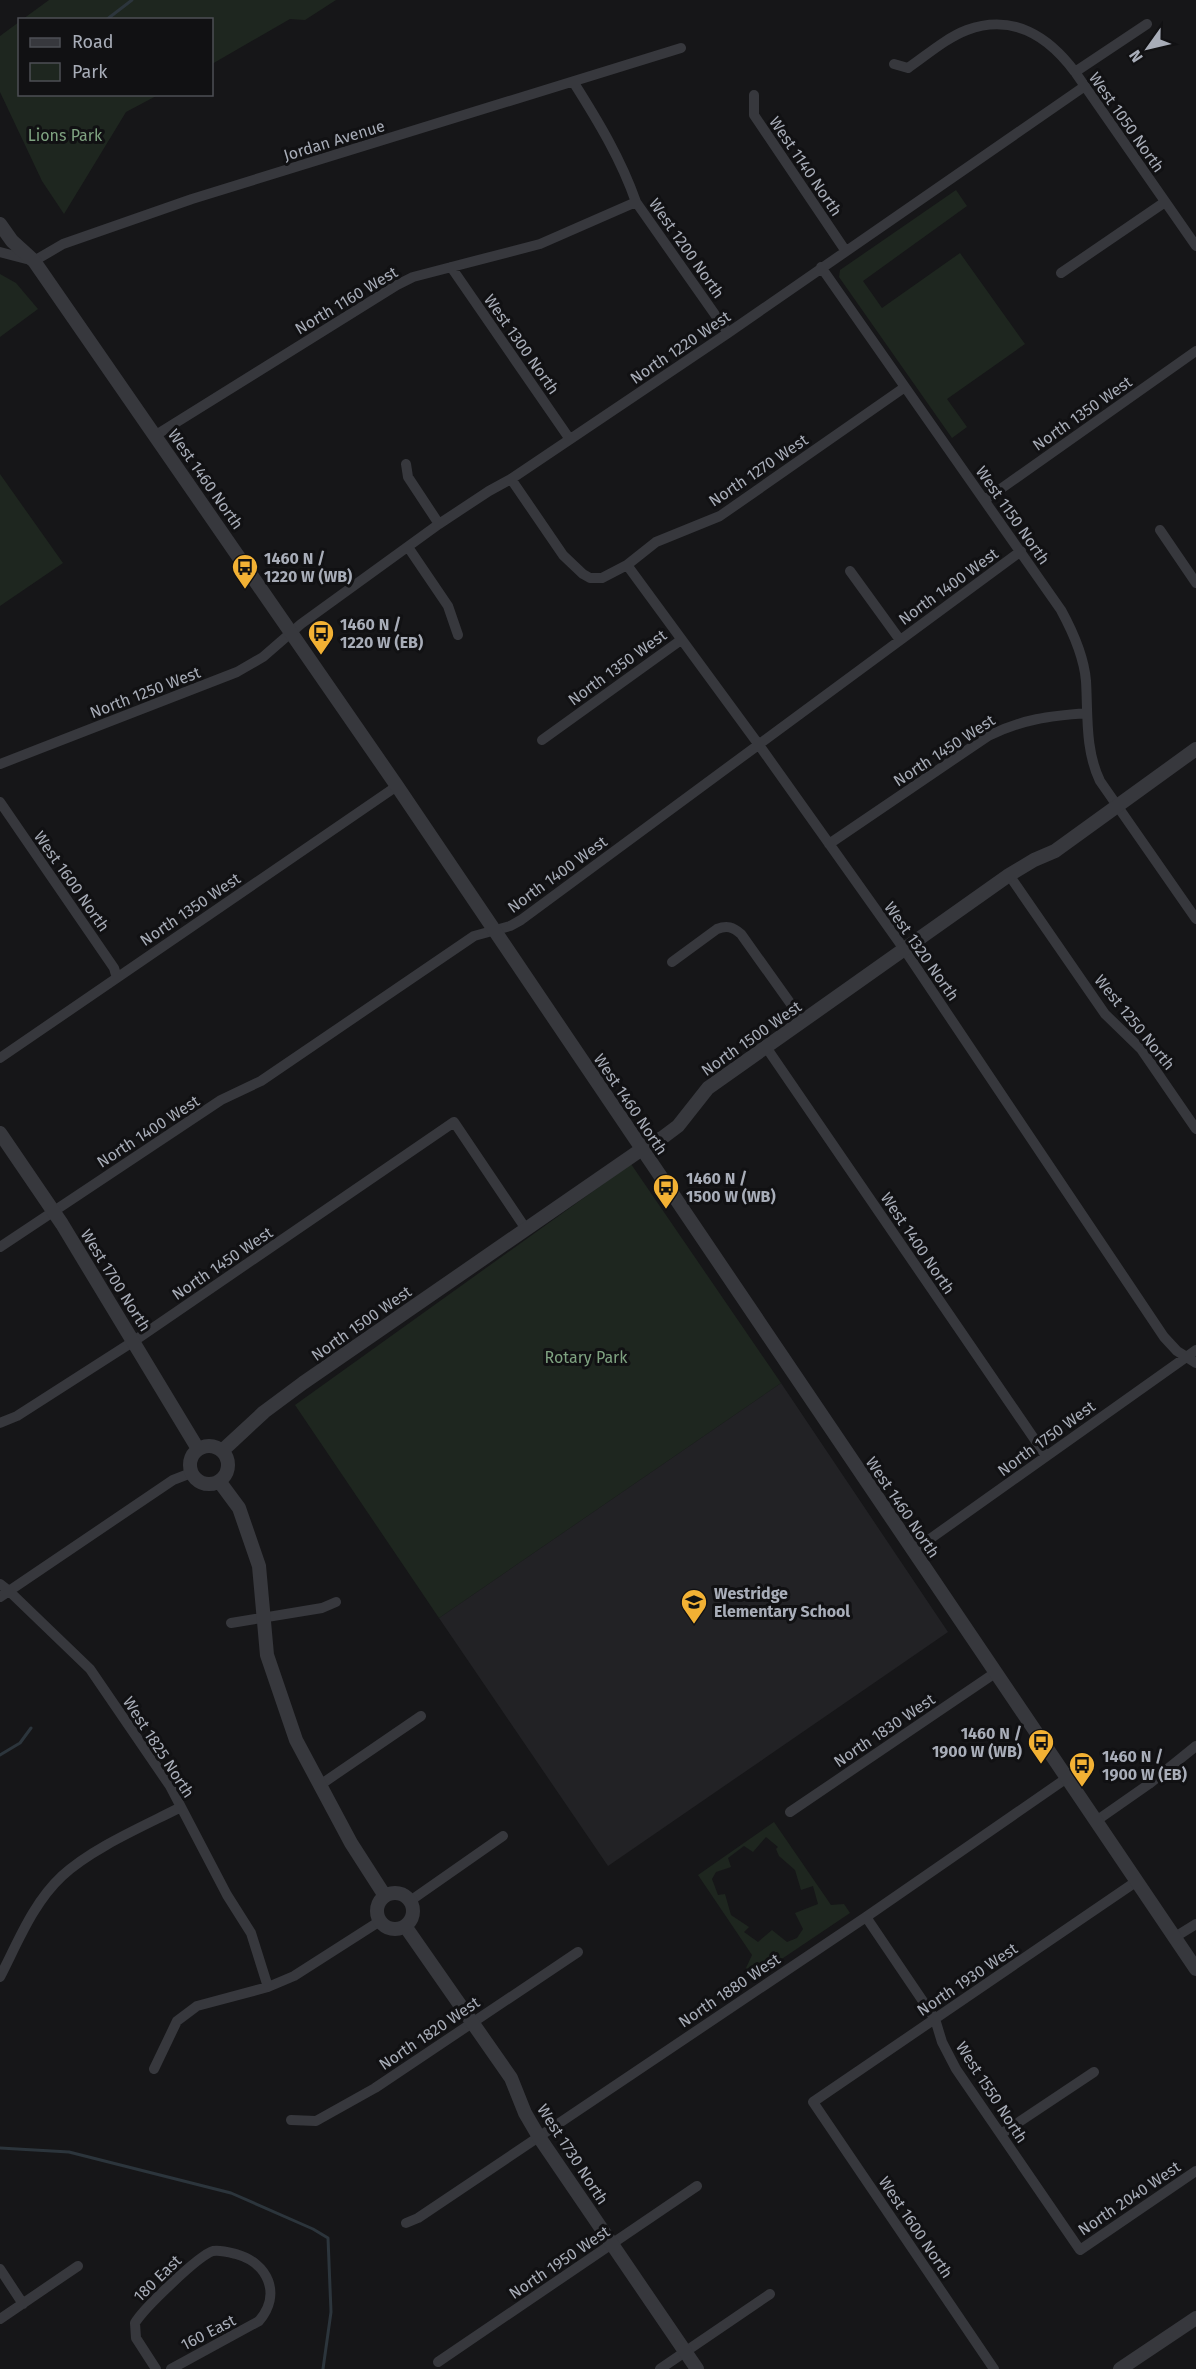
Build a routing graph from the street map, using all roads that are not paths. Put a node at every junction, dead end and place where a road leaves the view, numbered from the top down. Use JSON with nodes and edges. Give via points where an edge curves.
{"nodes":[{"id":1,"x":1147,"y":24,"type":"dead end"},
{"id":2,"x":681,"y":48,"type":"dead end"},
{"id":3,"x":894,"y":64,"type":"dead end"},
{"id":4,"x":1076,"y":72,"type":"junction"},
{"id":5,"x":574,"y":83,"type":"junction"},
{"id":6,"x":1084,"y":86,"type":"junction"},
{"id":7,"x":754,"y":95,"type":"dead end"},
{"id":8,"x":636,"y":202,"type":"junction"},
{"id":9,"x":1165,"y":202,"type":"junction"},
{"id":10,"x":0,"y":224,"type":"edge"},
{"id":11,"x":1196,"y":246,"type":"edge"},
{"id":12,"x":845,"y":250,"type":"junction"},
{"id":13,"x":0,"y":252,"type":"edge"},
{"id":14,"x":34,"y":261,"type":"junction"},
{"id":15,"x":451,"y":267,"type":"junction"},
{"id":16,"x":821,"y":267,"type":"junction"},
{"id":17,"x":1061,"y":273,"type":"dead end"},
{"id":18,"x":728,"y":333,"type":"junction"},
{"id":19,"x":1196,"y":351,"type":"edge"},
{"id":20,"x":905,"y":387,"type":"junction"},
{"id":21,"x":156,"y":435,"type":"junction"},
{"id":22,"x":569,"y":438,"type":"junction"},
{"id":23,"x":406,"y":464,"type":"dead end"},
{"id":24,"x":511,"y":479,"type":"junction"},
{"id":25,"x":985,"y":500,"type":"junction"},
{"id":26,"x":439,"y":524,"type":"junction"},
{"id":27,"x":1160,"y":530,"type":"dead end"},
{"id":28,"x":408,"y":547,"type":"junction"},
{"id":29,"x":1021,"y":552,"type":"junction"},
{"id":30,"x":627,"y":565,"type":"junction"},
{"id":31,"x":850,"y":571,"type":"dead end"},
{"id":32,"x":1196,"y":583,"type":"edge"},
{"id":33,"x":292,"y":632,"type":"junction"},
{"id":34,"x":458,"y":635,"type":"dead end"},
{"id":35,"x":681,"y":640,"type":"junction"},
{"id":36,"x":900,"y":640,"type":"junction"},
{"id":37,"x":1087,"y":713,"type":"junction"},
{"id":38,"x":542,"y":740,"type":"dead end"},
{"id":39,"x":759,"y":745,"type":"junction"},
{"id":40,"x":1196,"y":749,"type":"edge"},
{"id":41,"x":0,"y":764,"type":"edge"},
{"id":42,"x":397,"y":786,"type":"junction"},
{"id":43,"x":0,"y":802,"type":"edge"},
{"id":44,"x":1117,"y":805,"type":"junction"},
{"id":45,"x":829,"y":844,"type":"junction"},
{"id":46,"x":1009,"y":875,"type":"junction"},
{"id":47,"x":1196,"y":919,"type":"edge"},
{"id":48,"x":494,"y":929,"type":"junction"},
{"id":49,"x":904,"y":949,"type":"junction"},
{"id":50,"x":672,"y":962,"type":"dead end"},
{"id":51,"x":117,"y":978,"type":"junction"},
{"id":52,"x":803,"y":1021,"type":"junction"},
{"id":53,"x":766,"y":1047,"type":"junction"},
{"id":54,"x":0,"y":1058,"type":"edge"},
{"id":55,"x":1196,"y":1129,"type":"edge"},
{"id":56,"x":0,"y":1132,"type":"edge"},
{"id":57,"x":642,"y":1149,"type":"junction"},
{"id":58,"x":53,"y":1210,"type":"junction"},
{"id":59,"x":526,"y":1229,"type":"junction"},
{"id":60,"x":0,"y":1247,"type":"edge"},
{"id":61,"x":134,"y":1341,"type":"junction"},
{"id":62,"x":1196,"y":1350,"type":"edge"},
{"id":63,"x":1191,"y":1360,"type":"edge"},
{"id":64,"x":1,"y":1423,"type":"edge"},
{"id":65,"x":198,"y":1449,"type":"junction"},
{"id":66,"x":222,"y":1451,"type":"junction"},
{"id":67,"x":1046,"y":1456,"type":"junction"},
{"id":68,"x":192,"y":1473,"type":"junction"},
{"id":69,"x":219,"y":1481,"type":"junction"},
{"id":70,"x":914,"y":1551,"type":"junction"},
{"id":71,"x":3,"y":1591,"type":"edge"},
{"id":72,"x":336,"y":1602,"type":"dead end"},
{"id":73,"x":263,"y":1617,"type":"junction"},
{"id":74,"x":231,"y":1623,"type":"dead end"},
{"id":75,"x":995,"y":1672,"type":"junction"},
{"id":76,"x":421,"y":1716,"type":"dead end"},
{"id":77,"x":1196,"y":1746,"type":"edge"},
{"id":78,"x":1067,"y":1778,"type":"junction"},
{"id":79,"x":320,"y":1785,"type":"junction"},
{"id":80,"x":181,"y":1807,"type":"junction"},
{"id":81,"x":789,"y":1812,"type":"dead end"},
{"id":82,"x":1096,"y":1821,"type":"junction"},
{"id":83,"x":503,"y":1836,"type":"dead end"},
{"id":84,"x":1137,"y":1881,"type":"junction"},
{"id":85,"x":385,"y":1896,"type":"junction"},
{"id":86,"x":410,"y":1901,"type":"junction"},
{"id":87,"x":866,"y":1917,"type":"junction"},
{"id":88,"x":380,"y":1921,"type":"junction"},
{"id":89,"x":1196,"y":1924,"type":"edge"},
{"id":90,"x":405,"y":1926,"type":"junction"},
{"id":91,"x":1175,"y":1937,"type":"junction"},
{"id":92,"x":578,"y":1952,"type":"dead end"},
{"id":93,"x":1196,"y":1968,"type":"edge"},
{"id":94,"x":0,"y":1977,"type":"edge"},
{"id":95,"x":268,"y":1987,"type":"junction"},
{"id":96,"x":935,"y":2019,"type":"junction"},
{"id":97,"x":472,"y":2022,"type":"junction"},
{"id":98,"x":154,"y":2069,"type":"dead end"},
{"id":99,"x":1094,"y":2072,"type":"dead end"},
{"id":100,"x":813,"y":2102,"type":"joint"},
{"id":101,"x":291,"y":2120,"type":"dead end"},
{"id":102,"x":1001,"y":2134,"type":"junction"},
{"id":103,"x":539,"y":2136,"type":"junction"},
{"id":104,"x":1196,"y":2170,"type":"edge"},
{"id":105,"x":697,"y":2186,"type":"dead end"},
{"id":106,"x":406,"y":2223,"type":"dead end"},
{"id":107,"x":612,"y":2243,"type":"junction"},
{"id":108,"x":1080,"y":2250,"type":"joint"},
{"id":109,"x":206,"y":2253,"type":"joint"},
{"id":110,"x":78,"y":2266,"type":"dead end"},
{"id":111,"x":0,"y":2269,"type":"edge"},
{"id":112,"x":770,"y":2294,"type":"dead end"},
{"id":113,"x":23,"y":2304,"type":"junction"},
{"id":114,"x":1196,"y":2318,"type":"edge"},
{"id":115,"x":0,"y":2319,"type":"edge"},
{"id":116,"x":686,"y":2352,"type":"junction"},
{"id":117,"x":438,"y":2362,"type":"dead end"},
{"id":118,"x":156,"y":2369,"type":"edge"},
{"id":119,"x":171,"y":2369,"type":"edge"},
{"id":120,"x":660,"y":2369,"type":"edge"},
{"id":121,"x":697,"y":2369,"type":"edge"},
{"id":122,"x":994,"y":2369,"type":"edge"},
{"id":123,"x":1120,"y":2369,"type":"edge"}],
"edges":[{"from":1,"to":4,"type":"street"},
{"from":2,"to":5,"type":"street","name":"Jordan Avenue"},
{"from":3,"to":4,"type":"street","name":"West 1050 North","via":[[908,68],[953,36],[978,27],[1002,25],[1021,28],[1049,42]]},
{"from":4,"to":6,"type":"street","name":"West 1050 North"},
{"from":5,"to":8,"type":"street","name":"West 1200 North","via":[[607,135]]},
{"from":5,"to":14,"type":"street","name":"Jordan Avenue","via":[[192,200],[63,244]]},
{"from":6,"to":9,"type":"street","name":"West 1050 North"},
{"from":6,"to":12,"type":"street","name":"North 1220 West"},
{"from":7,"to":12,"type":"street","name":"West 1140 North","via":[[754,115]]},
{"from":8,"to":15,"type":"street","name":"North 1160 West","via":[[540,244]]},
{"from":8,"to":18,"type":"street","name":"West 1200 North"},
{"from":9,"to":11,"type":"street","name":"West 1050 North"},
{"from":9,"to":17,"type":"street"},
{"from":10,"to":14,"type":"street","name":"West 1460 North","via":[[12,242]]},
{"from":12,"to":16,"type":"street","name":"North 1220 West"},
{"from":13,"to":14,"type":"street"},
{"from":14,"to":21,"type":"street","name":"West 1460 North"},
{"from":15,"to":21,"type":"street","name":"North 1160 West","via":[[397,285]]},
{"from":15,"to":22,"type":"street","name":"West 1300 North"},
{"from":16,"to":18,"type":"street","name":"North 1220 West"},
{"from":16,"to":20,"type":"street","name":"West 1150 North"},
{"from":18,"to":22,"type":"street","name":"North 1220 West"},
{"from":19,"to":25,"type":"street","name":"North 1350 West"},
{"from":20,"to":25,"type":"street","name":"West 1150 North"},
{"from":20,"to":30,"type":"street","name":"North 1270 West","via":[[720,516],[656,542]]},
{"from":21,"to":33,"type":"street","name":"West 1460 North"},
{"from":22,"to":24,"type":"street","name":"North 1220 West"},
{"from":23,"to":26,"type":"street","via":[[408,477]]},
{"from":24,"to":26,"type":"street","name":"North 1220 West"},
{"from":24,"to":30,"type":"street","name":"North 1270 West","via":[[563,555],[583,574],[602,578]]},
{"from":25,"to":29,"type":"street","name":"West 1150 North"},
{"from":26,"to":28,"type":"street","name":"North 1220 West"},
{"from":27,"to":32,"type":"street"},
{"from":28,"to":33,"type":"street","name":"North 1220 West"},
{"from":28,"to":34,"type":"street","via":[[448,606]]},
{"from":29,"to":36,"type":"street","name":"North 1400 West"},
{"from":29,"to":37,"type":"street","name":"West 1150 North","via":[[1061,610],[1075,639],[1086,678]]},
{"from":30,"to":35,"type":"street","name":"West 1320 North"},
{"from":31,"to":36,"type":"street"},
{"from":33,"to":41,"type":"street","name":"North 1250 West","via":[[263,657],[237,672]]},
{"from":33,"to":42,"type":"street","name":"West 1460 North"},
{"from":35,"to":38,"type":"street","name":"North 1350 West"},
{"from":35,"to":39,"type":"street","name":"West 1320 North"},
{"from":36,"to":39,"type":"street","name":"North 1400 West"},
{"from":37,"to":44,"type":"street","name":"West 1150 North","via":[[1093,767]]},
{"from":37,"to":45,"type":"street","name":"North 1450 West","via":[[1026,720],[988,736]]},
{"from":39,"to":45,"type":"street","name":"West 1320 North"},
{"from":39,"to":48,"type":"street","name":"North 1400 West","via":[[521,920]]},
{"from":40,"to":44,"type":"street","name":"North 1500 West"},
{"from":42,"to":48,"type":"street","name":"West 1460 North"},
{"from":42,"to":51,"type":"street","name":"North 1350 West"},
{"from":43,"to":51,"type":"street","name":"West 1600 North","via":[[114,968]]},
{"from":44,"to":46,"type":"street","name":"North 1500 West","via":[[1055,851]]},
{"from":44,"to":47,"type":"street","name":"West 1150 North"},
{"from":45,"to":49,"type":"street","name":"West 1320 North"},
{"from":46,"to":49,"type":"street","name":"North 1500 West"},
{"from":46,"to":55,"type":"street","name":"West 1250 North","via":[[1105,1014],[1141,1049]]},
{"from":48,"to":57,"type":"street","name":"West 1460 North"},
{"from":48,"to":58,"type":"street","name":"North 1400 West","via":[[474,936],[261,1081],[221,1100]]},
{"from":49,"to":52,"type":"street","name":"North 1500 West"},
{"from":49,"to":63,"type":"street","name":"West 1320 North","via":[[1164,1337]]},
{"from":50,"to":52,"type":"street","via":[[717,929],[731,927],[741,934]]},
{"from":51,"to":54,"type":"street","name":"North 1350 West"},
{"from":52,"to":53,"type":"street","name":"North 1500 West"},
{"from":53,"to":57,"type":"street","name":"North 1500 West","via":[[708,1088],[678,1126]]},
{"from":53,"to":67,"type":"street","name":"West 1400 North"},
{"from":56,"to":58,"type":"street","name":"West 1700 North"},
{"from":57,"to":59,"type":"street","name":"North 1500 West"},
{"from":57,"to":70,"type":"street","name":"West 1460 North"},
{"from":58,"to":60,"type":"street","name":"North 1400 West"},
{"from":58,"to":61,"type":"street","name":"West 1700 North"},
{"from":59,"to":61,"type":"street","name":"North 1450 West","via":[[454,1122]]},
{"from":59,"to":66,"type":"street","name":"North 1500 West","via":[[303,1383]]},
{"from":61,"to":64,"type":"street","name":"North 1450 West"},
{"from":61,"to":65,"type":"street","name":"West 1700 North"},
{"from":62,"to":63,"type":"street","name":"North 1750 West"},
{"from":63,"to":67,"type":"street","name":"North 1750 West"},
{"from":65,"to":66,"type":"street","via":[[210,1446]]},
{"from":65,"to":68,"type":"street","via":[[190,1460]]},
{"from":66,"to":69,"type":"street","via":[[227,1470]]},
{"from":67,"to":70,"type":"street","name":"North 1750 West"},
{"from":68,"to":69,"type":"street","via":[[195,1479],[207,1484]]},
{"from":68,"to":71,"type":"street","via":[[173,1480]]},
{"from":69,"to":73,"type":"street","via":[[239,1508],[259,1566]]},
{"from":70,"to":75,"type":"street","name":"West 1460 North"},
{"from":71,"to":80,"type":"street","name":"West 1825 North","via":[[90,1669]]},
{"from":72,"to":73,"type":"street","via":[[322,1608]]},
{"from":73,"to":74,"type":"street"},
{"from":73,"to":79,"type":"street","via":[[267,1655],[296,1740]]},
{"from":75,"to":78,"type":"street","name":"West 1460 North"},
{"from":75,"to":81,"type":"street","name":"North 1830 West"},
{"from":76,"to":79,"type":"street"},
{"from":77,"to":82,"type":"street"},
{"from":78,"to":82,"type":"street","name":"West 1460 North"},
{"from":78,"to":87,"type":"street","name":"North 1880 West"},
{"from":79,"to":85,"type":"street"},
{"from":80,"to":94,"type":"street","via":[[80,1860],[61,1876],[30,1917]]},
{"from":80,"to":95,"type":"street","name":"West 1825 North","via":[[251,1933]]},
{"from":82,"to":84,"type":"street","name":"West 1460 North"},
{"from":83,"to":86,"type":"street"},
{"from":84,"to":91,"type":"street","name":"West 1460 North"},
{"from":84,"to":96,"type":"street","name":"North 1930 West"},
{"from":85,"to":86,"type":"street","via":[[398,1894]]},
{"from":85,"to":88,"type":"street","via":[[377,1908]]},
{"from":86,"to":90,"type":"street","via":[[412,1915]]},
{"from":87,"to":96,"type":"street","name":"West 1550 North"},
{"from":87,"to":103,"type":"street","name":"North 1880 West"},
{"from":88,"to":90,"type":"street","via":[[392,1929]]},
{"from":88,"to":95,"type":"street","via":[[294,1976]]},
{"from":89,"to":91,"type":"street"},
{"from":90,"to":97,"type":"street","name":"West 1730 North"},
{"from":91,"to":93,"type":"street","name":"West 1460 North"},
{"from":92,"to":97,"type":"street","name":"North 1820 West"},
{"from":95,"to":98,"type":"street","via":[[197,2006],[177,2021]]},
{"from":96,"to":100,"type":"street","name":"North 1930 West"},
{"from":96,"to":102,"type":"street","name":"West 1550 North","via":[[956,2068]]},
{"from":97,"to":101,"type":"street","name":"North 1820 West","via":[[375,2088],[316,2121]]},
{"from":97,"to":103,"type":"street","name":"West 1730 North","via":[[511,2078],[525,2114]]},
{"from":99,"to":102,"type":"street"},
{"from":100,"to":122,"type":"street","name":"West 1600 North"},
{"from":102,"to":108,"type":"street","name":"West 1550 North"},
{"from":103,"to":106,"type":"street","name":"North 1880 West"},
{"from":103,"to":107,"type":"street","name":"West 1730 North"},
{"from":104,"to":108,"type":"street","name":"North 2040 West"},
{"from":105,"to":107,"type":"street","name":"North 1950 West"},
{"from":107,"to":116,"type":"street","name":"West 1730 North"},
{"from":107,"to":117,"type":"street","name":"North 1950 West"},
{"from":109,"to":118,"type":"street","name":"180 East","via":[[134,2326],[136,2338]]},
{"from":109,"to":119,"type":"street","name":"160 East","via":[[225,2251],[263,2269],[270,2301],[267,2313]]},
{"from":110,"to":113,"type":"street"},
{"from":111,"to":113,"type":"street"},
{"from":112,"to":116,"type":"street"},
{"from":113,"to":115,"type":"street"},
{"from":114,"to":123,"type":"street"},
{"from":116,"to":120,"type":"street"},
{"from":116,"to":121,"type":"street","name":"West 1730 North"}]}
